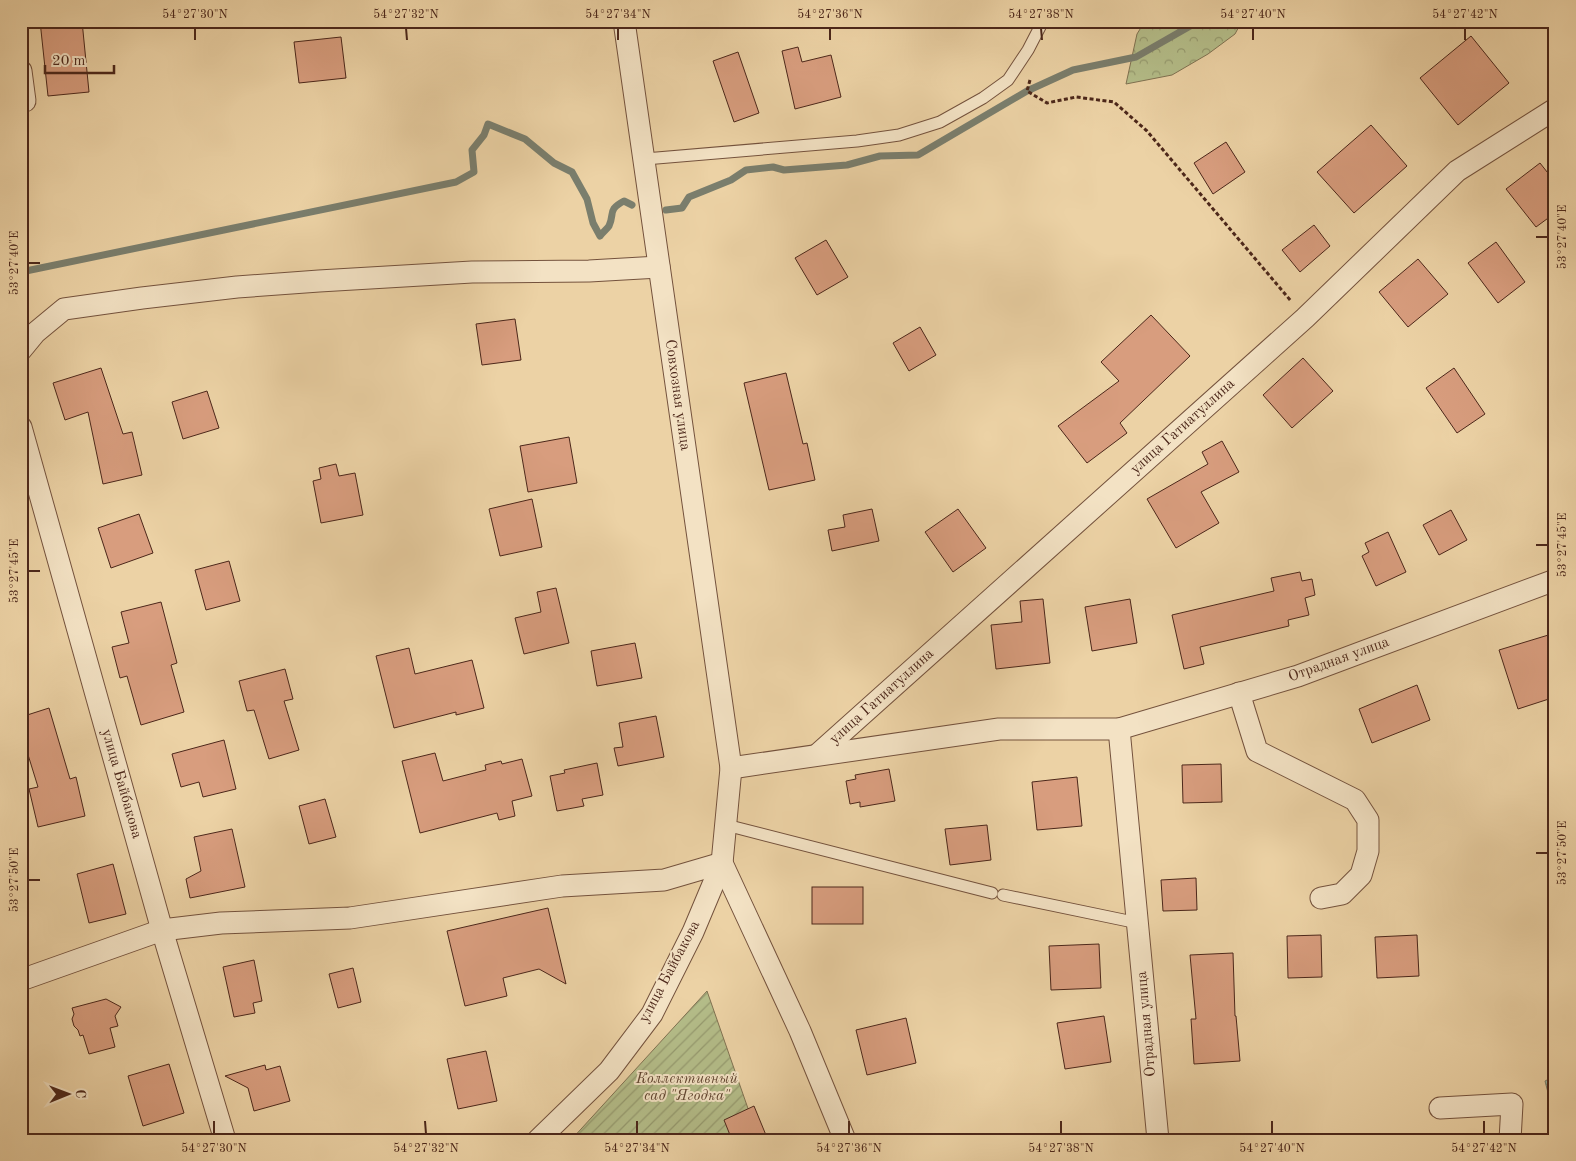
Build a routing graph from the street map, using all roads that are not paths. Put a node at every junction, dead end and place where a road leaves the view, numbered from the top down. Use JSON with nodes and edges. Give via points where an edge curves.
{"nodes":[{"id":1,"x":624,"y":21,"type":"edge"},
{"id":2,"x":1043,"y":21,"type":"edge"},
{"id":3,"x":21,"y":71,"type":"edge"},
{"id":4,"x":23,"y":102,"type":"edge"},
{"id":5,"x":1555,"y":109,"type":"edge"},
{"id":6,"x":645,"y":160,"type":"junction"},
{"id":7,"x":659,"y":267,"type":"junction"},
{"id":8,"x":21,"y":350,"type":"edge"},
{"id":9,"x":21,"y":427,"type":"edge"},
{"id":10,"x":1555,"y":580,"type":"edge"},
{"id":11,"x":1239,"y":694,"type":"junction"},
{"id":12,"x":1119,"y":729,"type":"junction"},
{"id":13,"x":818,"y":754,"type":"junction"},
{"id":14,"x":731,"y":768,"type":"junction"},
{"id":15,"x":726,"y":824,"type":"junction"},
{"id":16,"x":722,"y":864,"type":"junction"},
{"id":17,"x":1321,"y":898,"type":"dead end"},
{"id":18,"x":1138,"y":923,"type":"junction"},
{"id":19,"x":162,"y":930,"type":"junction"},
{"id":20,"x":21,"y":980,"type":"edge"},
{"id":21,"x":1440,"y":1108,"type":"dead end"},
{"id":22,"x":225,"y":1140,"type":"edge"},
{"id":23,"x":538,"y":1140,"type":"edge"},
{"id":24,"x":845,"y":1140,"type":"edge"},
{"id":25,"x":1158,"y":1140,"type":"edge"},
{"id":26,"x":1510,"y":1140,"type":"edge"}],
"edges":[{"from":1,"to":6,"type":"street","name":"Совхозная улица"},
{"from":2,"to":6,"type":"lane","via":[[1008,80],[940,122],[899,135],[857,141]]},
{"from":3,"to":4,"type":"street"},
{"from":5,"to":13,"type":"street","name":"улица Гатиатуллина","via":[[1457,171],[1305,318]]},
{"from":6,"to":7,"type":"street","name":"Совхозная улица"},
{"from":7,"to":8,"type":"street","via":[[329,280],[142,298],[64,309],[35,333]]},
{"from":7,"to":14,"type":"street","name":"Совхозная улица"},
{"from":9,"to":19,"type":"street","name":"улица Байбакова"},
{"from":10,"to":11,"type":"street","name":"Отрадная улица","via":[[1298,676]]},
{"from":11,"to":12,"type":"street","name":"Отрадная улица"},
{"from":11,"to":17,"type":"street","via":[[1257,751],[1355,800],[1368,820],[1368,851],[1361,874],[1342,894]]},
{"from":12,"to":13,"type":"street","name":"Отрадная улица","via":[[999,729]]},
{"from":12,"to":18,"type":"street","name":"Отрадная улица"},
{"from":13,"to":14,"type":"street","name":"Отрадная улица"},
{"from":14,"to":15,"type":"street","name":"улица Байбакова"},
{"from":15,"to":16,"type":"street","name":"улица Байбакова"},
{"from":15,"to":18,"type":"lane","via":[[997,894]]},
{"from":16,"to":19,"type":"street","via":[[664,880],[562,886],[350,918],[221,923]]},
{"from":16,"to":23,"type":"street","name":"улица Байбакова","via":[[694,932],[652,1014],[609,1072]]},
{"from":16,"to":24,"type":"street","via":[[800,1031]]},
{"from":18,"to":25,"type":"street","name":"Отрадная улица"},
{"from":19,"to":20,"type":"street"},
{"from":19,"to":22,"type":"street","name":"улица Байбакова"},
{"from":21,"to":26,"type":"street","via":[[1512,1104]]}]}
